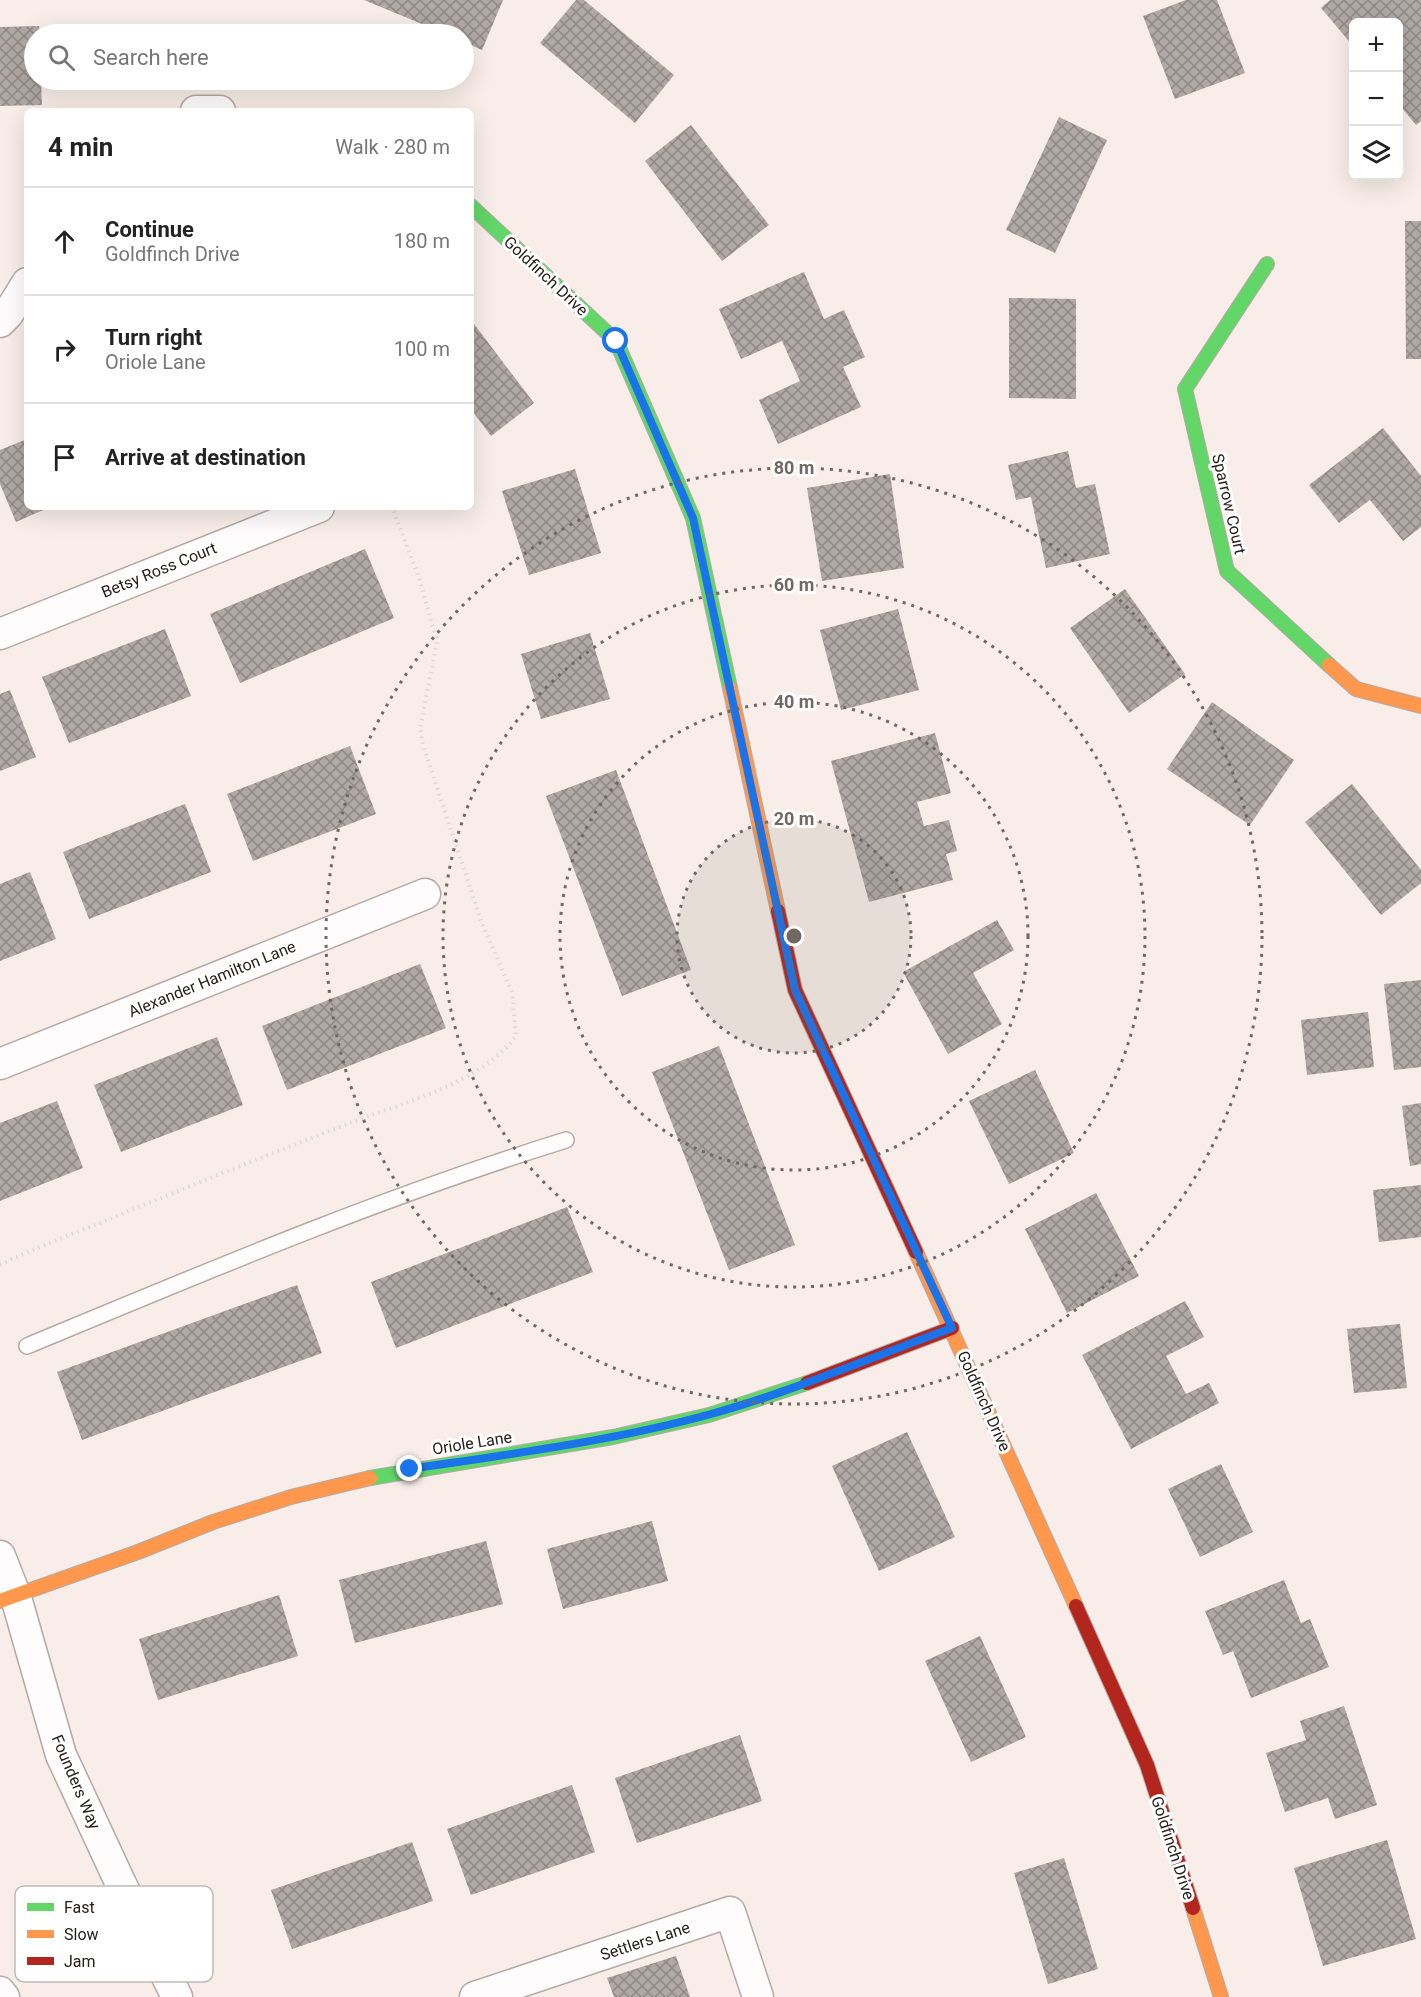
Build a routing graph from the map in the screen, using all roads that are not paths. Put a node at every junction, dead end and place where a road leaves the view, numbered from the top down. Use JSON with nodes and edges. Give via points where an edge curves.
{"nodes":[{"id":1,"x":474,"y":209,"type":"edge"},
{"id":2,"x":1267,"y":264,"type":"dead end"},
{"id":3,"x":24,"y":288,"type":"edge"},
{"id":4,"x":0,"y":322,"type":"edge"},
{"id":5,"x":311,"y":510,"type":"edge"},
{"id":6,"x":0,"y":634,"type":"edge"},
{"id":7,"x":1421,"y":706,"type":"edge"},
{"id":8,"x":424,"y":894,"type":"dead end"},
{"id":9,"x":0,"y":1064,"type":"edge"},
{"id":10,"x":566,"y":1140,"type":"dead end"},
{"id":11,"x":952,"y":1328,"type":"junction"},
{"id":12,"x":27,"y":1346,"type":"dead end"},
{"id":13,"x":0,"y":1556,"type":"edge"},
{"id":14,"x":8,"y":1597,"type":"edge"},
{"id":15,"x":122,"y":1886,"type":"edge"},
{"id":16,"x":170,"y":1982,"type":"edge"},
{"id":17,"x":0,"y":1992,"type":"edge"},
{"id":18,"x":4,"y":1997,"type":"edge"},
{"id":19,"x":177,"y":1997,"type":"edge"},
{"id":20,"x":475,"y":1997,"type":"edge"},
{"id":21,"x":759,"y":1997,"type":"edge"},
{"id":22,"x":1221,"y":1997,"type":"edge"}],
"edges":[{"from":1,"to":11,"type":"street","name":"Goldfinch Drive","via":[[616,341],[693,518],[795,990]]},
{"from":2,"to":7,"type":"street","name":"Sparrow Court","via":[[1185,389],[1227,571],[1356,689]]},
{"from":3,"to":4,"type":"street"},
{"from":5,"to":6,"type":"street","name":"Betsy Ross Court"},
{"from":8,"to":9,"type":"street","name":"Alexander Hamilton Lane"},
{"from":10,"to":12,"type":"lane","via":[[410,1191]]},
{"from":11,"to":14,"type":"street","name":"Oriole Lane","via":[[789,1390],[709,1414],[613,1437],[392,1473],[291,1497]]},
{"from":11,"to":22,"type":"street","name":"Goldfinch Drive","via":[[1146,1765]]},
{"from":13,"to":14,"type":"street","name":"Founders Way"},
{"from":14,"to":15,"type":"street","name":"Founders Way","via":[[61,1755]]},
{"from":16,"to":19,"type":"street","name":"Founders Way"},
{"from":17,"to":18,"type":"street"},
{"from":20,"to":21,"type":"street","name":"Settlers Lane","via":[[730,1912]]}]}
